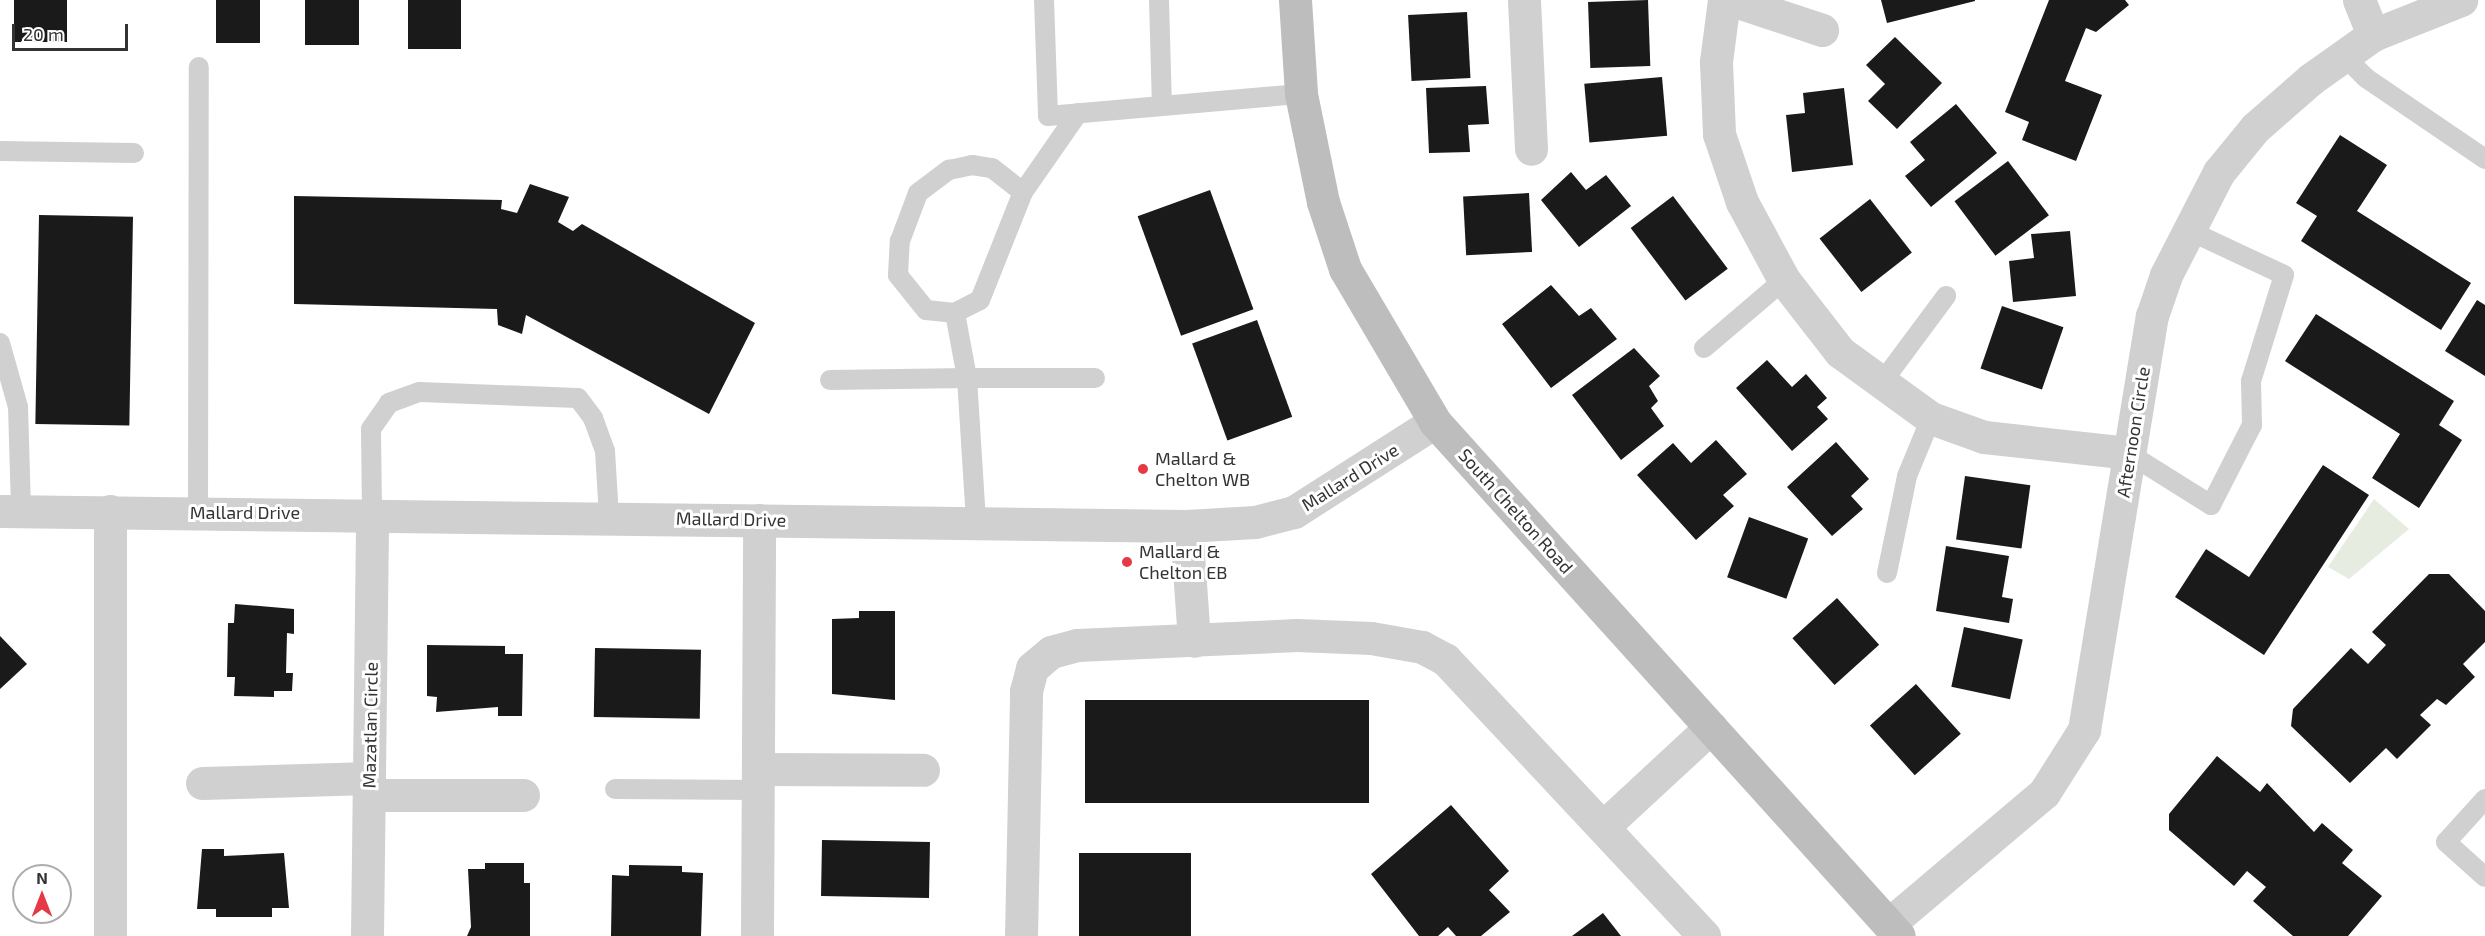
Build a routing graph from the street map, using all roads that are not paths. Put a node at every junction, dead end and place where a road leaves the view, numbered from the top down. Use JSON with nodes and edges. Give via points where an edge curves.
{"nodes":[{"id":1,"x":1044,"y":0,"type":"edge"},
{"id":2,"x":1159,"y":0,"type":"edge"},
{"id":3,"x":1295,"y":0,"type":"edge"},
{"id":4,"x":1524,"y":0,"type":"edge"},
{"id":5,"x":1724,"y":0,"type":"edge"},
{"id":6,"x":1732,"y":0,"type":"edge"},
{"id":7,"x":2359,"y":0,"type":"edge"},
{"id":8,"x":2461,"y":0,"type":"edge"},
{"id":9,"x":1822,"y":30,"type":"dead end"},
{"id":10,"x":2373,"y":35,"type":"junction"},
{"id":11,"x":2344,"y":56,"type":"junction"},
{"id":12,"x":199,"y":67,"type":"dead end"},
{"id":13,"x":1301,"y":94,"type":"junction"},
{"id":14,"x":1162,"y":106,"type":"junction"},
{"id":15,"x":1078,"y":113,"type":"junction"},
{"id":16,"x":1531,"y":149,"type":"dead end"},
{"id":17,"x":0,"y":151,"type":"edge"},
{"id":18,"x":134,"y":153,"type":"dead end"},
{"id":19,"x":2485,"y":159,"type":"edge"},
{"id":20,"x":1023,"y":192,"type":"junction"},
{"id":21,"x":2188,"y":230,"type":"junction"},
{"id":22,"x":1784,"y":280,"type":"junction"},
{"id":23,"x":1946,"y":296,"type":"dead end"},
{"id":24,"x":955,"y":313,"type":"junction"},
{"id":25,"x":0,"y":343,"type":"edge"},
{"id":26,"x":1704,"y":348,"type":"dead end"},
{"id":27,"x":967,"y":378,"type":"junction"},
{"id":28,"x":1095,"y":378,"type":"dead end"},
{"id":29,"x":830,"y":380,"type":"dead end"},
{"id":30,"x":1880,"y":386,"type":"junction"},
{"id":31,"x":1931,"y":418,"type":"junction"},
{"id":32,"x":1435,"y":422,"type":"junction"},
{"id":33,"x":2128,"y":453,"type":"junction"},
{"id":34,"x":10,"y":511,"type":"edge"},
{"id":35,"x":110,"y":512,"type":"junction"},
{"id":36,"x":198,"y":512,"type":"junction"},
{"id":37,"x":372,"y":513,"type":"junction"},
{"id":38,"x":609,"y":517,"type":"junction"},
{"id":39,"x":759,"y":520,"type":"junction"},
{"id":40,"x":976,"y":523,"type":"junction"},
{"id":41,"x":1186,"y":526,"type":"junction"},
{"id":42,"x":1887,"y":573,"type":"dead end"},
{"id":43,"x":1194,"y":641,"type":"junction"},
{"id":44,"x":1711,"y":726,"type":"junction"},
{"id":45,"x":923,"y":770,"type":"dead end"},
{"id":46,"x":758,"y":779,"type":"junction"},
{"id":47,"x":202,"y":783,"type":"dead end"},
{"id":48,"x":369,"y":786,"type":"junction"},
{"id":49,"x":615,"y":789,"type":"dead end"},
{"id":50,"x":523,"y":795,"type":"dead end"},
{"id":51,"x":2485,"y":800,"type":"edge"},
{"id":52,"x":1603,"y":827,"type":"junction"},
{"id":53,"x":2485,"y":877,"type":"edge"},
{"id":54,"x":1894,"y":929,"type":"edge"},
{"id":55,"x":110,"y":936,"type":"edge"},
{"id":56,"x":367,"y":936,"type":"edge"},
{"id":57,"x":757,"y":936,"type":"edge"},
{"id":58,"x":1021,"y":936,"type":"edge"},
{"id":59,"x":1704,"y":936,"type":"edge"}],
"edges":[{"from":1,"to":15,"type":"lane","via":[[1048,116]]},
{"from":2,"to":14,"type":"lane"},
{"from":3,"to":13,"type":"main road","name":"South Chelton Road"},
{"from":4,"to":16,"type":"street"},
{"from":5,"to":22,"type":"street","via":[[1716,62],[1719,134],[1742,202]]},
{"from":6,"to":9,"type":"street"},
{"from":7,"to":10,"type":"street"},
{"from":8,"to":10,"type":"street","name":"Afternoon Circle"},
{"from":10,"to":11,"type":"street","name":"Afternoon Circle"},
{"from":11,"to":19,"type":"lane","via":[[2366,78]]},
{"from":11,"to":21,"type":"street","name":"Afternoon Circle","via":[[2255,128],[2219,172]]},
{"from":12,"to":36,"type":"lane"},
{"from":13,"to":14,"type":"lane"},
{"from":13,"to":32,"type":"main road","name":"South Chelton Road","via":[[1323,202],[1345,269]]},
{"from":14,"to":15,"type":"lane"},
{"from":15,"to":20,"type":"lane"},
{"from":17,"to":18,"type":"lane"},
{"from":20,"to":24,"type":"lane","via":[[980,300]]},
{"from":20,"to":24,"type":"lane","via":[[992,168],[972,165],[949,170],[918,194],[900,241],[898,275],[926,310]]},
{"from":21,"to":33,"type":"street","name":"Afternoon Circle","via":[[2152,316]]},
{"from":21,"to":33,"type":"lane","via":[[2284,275],[2251,381],[2252,425],[2211,505]]},
{"from":22,"to":26,"type":"lane"},
{"from":22,"to":30,"type":"street","via":[[1840,352]]},
{"from":23,"to":30,"type":"lane"},
{"from":24,"to":27,"type":"lane"},
{"from":25,"to":34,"type":"lane","via":[[18,406]]},
{"from":27,"to":28,"type":"lane"},
{"from":27,"to":29,"type":"lane"},
{"from":27,"to":40,"type":"lane","via":[[976,451]]},
{"from":30,"to":31,"type":"street"},
{"from":31,"to":33,"type":"street","via":[[1984,437]]},
{"from":31,"to":42,"type":"lane","via":[[1907,476]]},
{"from":32,"to":41,"type":"street","name":"Mallard Drive","via":[[1294,512],[1255,522]]},
{"from":32,"to":44,"type":"main road","name":"South Chelton Road"},
{"from":33,"to":54,"type":"street","name":"Afternoon Circle","via":[[2084,730],[2044,793]]},
{"from":34,"to":35,"type":"street","name":"Mallard Drive"},
{"from":35,"to":36,"type":"street","name":"Mallard Drive"},
{"from":35,"to":55,"type":"street"},
{"from":36,"to":37,"type":"street","name":"Mallard Drive"},
{"from":37,"to":38,"type":"street","name":"Mallard Drive"},
{"from":37,"to":38,"type":"lane","via":[[371,429],[389,403],[420,392],[578,398],[593,418],[605,451]]},
{"from":37,"to":48,"type":"street","name":"Mazatlan Circle"},
{"from":38,"to":39,"type":"street","name":"Mallard Drive"},
{"from":39,"to":40,"type":"street","name":"Mallard Drive"},
{"from":39,"to":46,"type":"street"},
{"from":40,"to":41,"type":"street","name":"Mallard Drive"},
{"from":41,"to":43,"type":"street"},
{"from":43,"to":52,"type":"street","via":[[1297,635],[1371,638],[1422,646],[1446,660]]},
{"from":43,"to":58,"type":"street","via":[[1077,645],[1051,652],[1032,668],[1026,691]]},
{"from":44,"to":52,"type":"street"},
{"from":44,"to":54,"type":"main road","name":"South Chelton Road"},
{"from":45,"to":46,"type":"street"},
{"from":46,"to":49,"type":"lane"},
{"from":46,"to":57,"type":"street"},
{"from":47,"to":48,"type":"street"},
{"from":48,"to":50,"type":"street"},
{"from":48,"to":56,"type":"street","name":"Mazatlan Circle"},
{"from":51,"to":53,"type":"lane","via":[[2446,842]]},
{"from":52,"to":59,"type":"street"}]}
